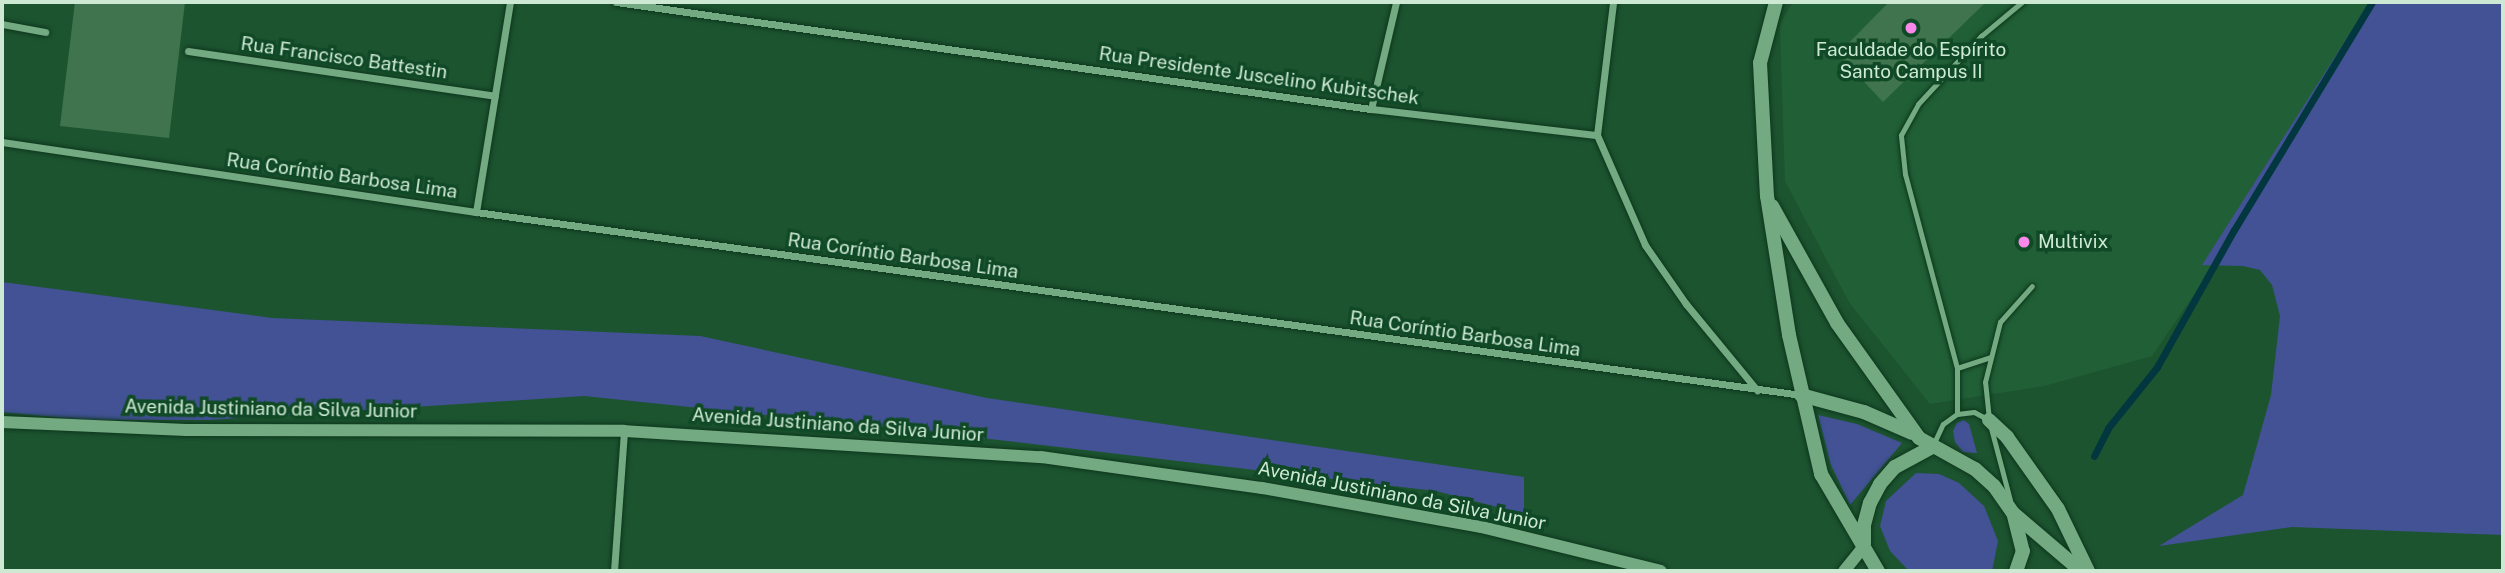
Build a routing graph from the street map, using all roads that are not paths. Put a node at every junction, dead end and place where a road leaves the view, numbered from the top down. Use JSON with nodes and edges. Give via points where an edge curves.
{"nodes":[{"id":1,"x":510,"y":2,"type":"edge"},
{"id":2,"x":616,"y":2,"type":"edge"},
{"id":3,"x":1396,"y":2,"type":"edge"},
{"id":4,"x":1613,"y":2,"type":"edge"},
{"id":5,"x":1776,"y":2,"type":"edge"},
{"id":6,"x":2022,"y":2,"type":"edge"},
{"id":7,"x":2,"y":24,"type":"edge"},
{"id":8,"x":44,"y":32,"type":"dead end"},
{"id":9,"x":188,"y":51,"type":"dead end"},
{"id":10,"x":495,"y":96,"type":"junction"},
{"id":11,"x":1371,"y":109,"type":"junction"},
{"id":12,"x":1597,"y":135,"type":"junction"},
{"id":13,"x":2,"y":142,"type":"edge"},
{"id":14,"x":1767,"y":196,"type":"junction"},
{"id":15,"x":476,"y":212,"type":"junction"},
{"id":16,"x":2032,"y":286,"type":"dead end"},
{"id":17,"x":1991,"y":357,"type":"junction"},
{"id":18,"x":1957,"y":368,"type":"junction"},
{"id":19,"x":1758,"y":390,"type":"junction"},
{"id":20,"x":1801,"y":395,"type":"junction"},
{"id":21,"x":1957,"y":414,"type":"junction"},
{"id":22,"x":1989,"y":420,"type":"junction"},
{"id":23,"x":2,"y":422,"type":"edge"},
{"id":24,"x":624,"y":431,"type":"junction"},
{"id":25,"x":1919,"y":438,"type":"junction"},
{"id":26,"x":1932,"y":447,"type":"junction"},
{"id":27,"x":2013,"y":513,"type":"junction"},
{"id":28,"x":1864,"y":546,"type":"junction"},
{"id":29,"x":614,"y":571,"type":"edge"},
{"id":30,"x":1661,"y":571,"type":"edge"},
{"id":31,"x":1844,"y":571,"type":"edge"},
{"id":32,"x":1878,"y":571,"type":"edge"},
{"id":33,"x":2016,"y":571,"type":"edge"},
{"id":34,"x":2081,"y":571,"type":"edge"},
{"id":35,"x":2088,"y":571,"type":"edge"}],
"edges":[{"from":1,"to":10,"type":"street"},
{"from":2,"to":11,"type":"street","name":"Rua Presidente Juscelino Kubitschek"},
{"from":3,"to":11,"type":"street"},
{"from":4,"to":12,"type":"street"},
{"from":5,"to":14,"type":"main road","via":[[1760,63]]},
{"from":6,"to":18,"type":"lane","via":[[1981,36],[1918,104],[1902,135],[1905,174]]},
{"from":7,"to":8,"type":"street"},
{"from":9,"to":10,"type":"street","name":"Rua Francisco Battestin"},
{"from":10,"to":15,"type":"street"},
{"from":11,"to":12,"type":"street","name":"Rua Presidente Juscelino Kubitschek"},
{"from":12,"to":19,"type":"street","via":[[1645,245],[1686,304]]},
{"from":13,"to":15,"type":"street","name":"Rua Coríntio Barbosa Lima"},
{"from":14,"to":20,"type":"main road"},
{"from":14,"to":25,"type":"main road","via":[[1837,323]]},
{"from":15,"to":19,"type":"street","name":"Rua Coríntio Barbosa Lima"},
{"from":16,"to":17,"type":"lane","via":[[2000,322]]},
{"from":17,"to":18,"type":"lane"},
{"from":17,"to":22,"type":"lane","via":[[1985,382]]},
{"from":18,"to":21,"type":"lane"},
{"from":19,"to":20,"type":"street","name":"Rua Coríntio Barbosa Lima"},
{"from":20,"to":25,"type":"main road","via":[[1897,424]]},
{"from":20,"to":28,"type":"main road","via":[[1821,474]]},
{"from":21,"to":22,"type":"lane","via":[[1974,412]]},
{"from":21,"to":26,"type":"lane","via":[[1943,424]]},
{"from":22,"to":27,"type":"lane"},
{"from":22,"to":35,"type":"main road","via":[[2007,437],[2058,509]]},
{"from":23,"to":24,"type":"street","name":"Avenida Justiniano da Silva Junior","via":[[186,430]]},
{"from":24,"to":29,"type":"street"},
{"from":24,"to":30,"type":"street","name":"Avenida Justiniano da Silva Junior","via":[[1041,457],[1262,488],[1482,527]]},
{"from":25,"to":26,"type":"main road"},
{"from":26,"to":27,"type":"main road","via":[[1975,469]]},
{"from":26,"to":28,"type":"main road","via":[[1895,467],[1880,484],[1864,525]]},
{"from":27,"to":33,"type":"main road","via":[[2023,551]]},
{"from":27,"to":34,"type":"main road"},
{"from":28,"to":31,"type":"street"},
{"from":28,"to":32,"type":"main road"}]}
